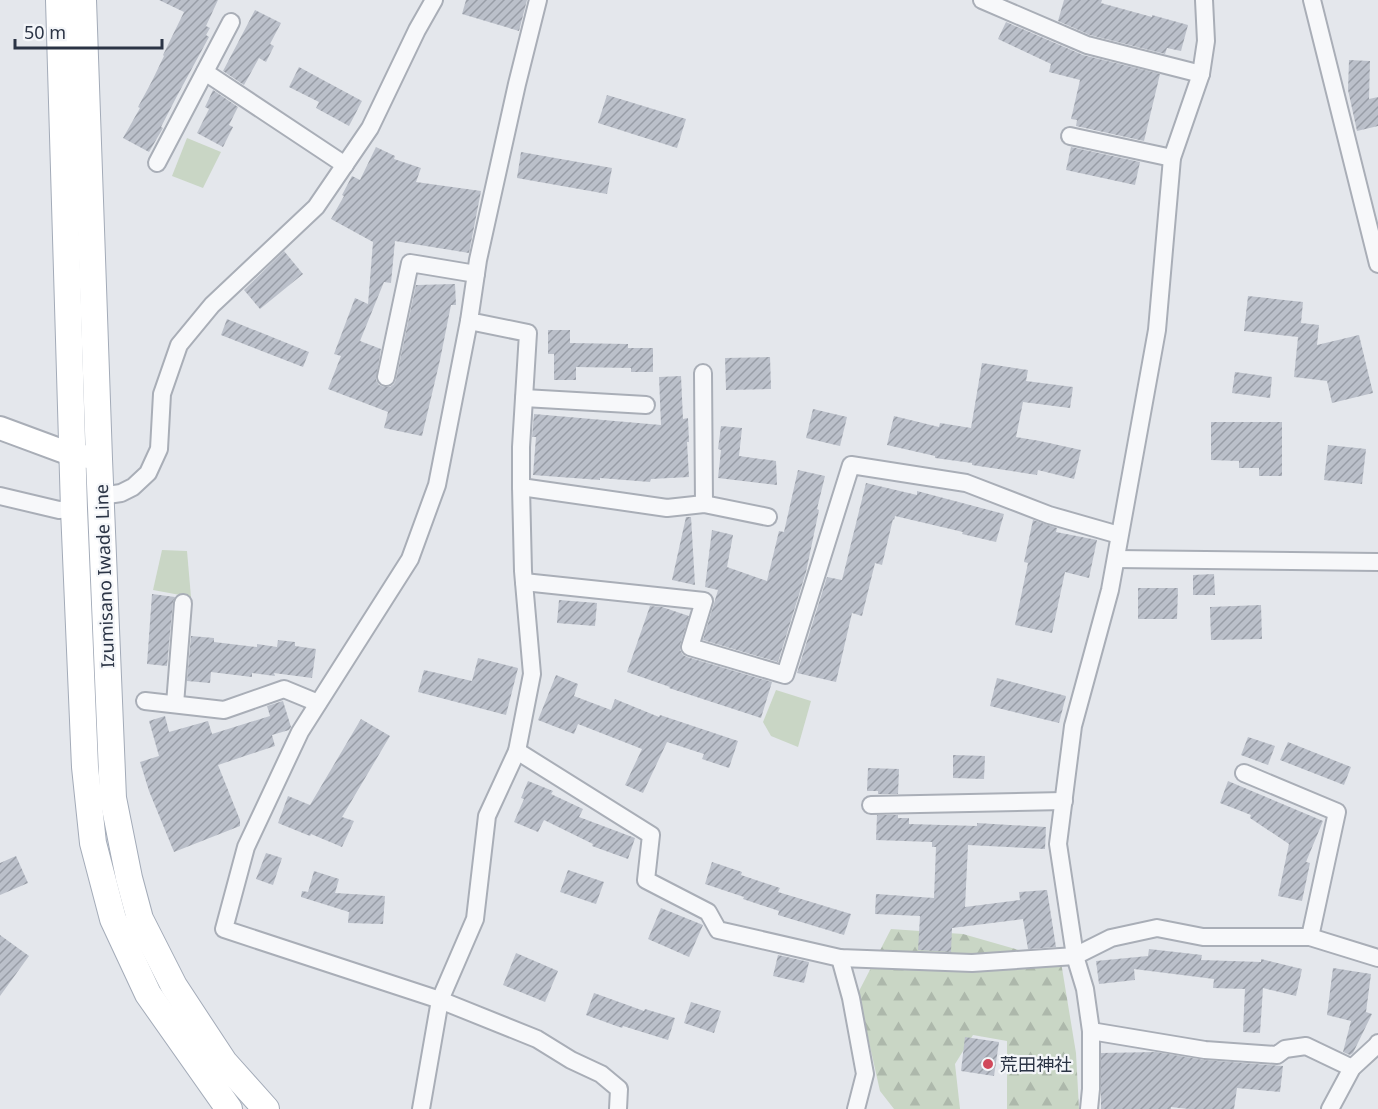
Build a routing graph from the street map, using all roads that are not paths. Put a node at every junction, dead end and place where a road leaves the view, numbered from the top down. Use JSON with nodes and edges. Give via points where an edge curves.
{"nodes":[{"id":1,"x":59,"y":0,"type":"edge"},
{"id":2,"x":83,"y":0,"type":"edge"},
{"id":3,"x":434,"y":0,"type":"edge"},
{"id":4,"x":538,"y":0,"type":"edge"},
{"id":5,"x":982,"y":0,"type":"edge"},
{"id":6,"x":1204,"y":0,"type":"edge"},
{"id":7,"x":1312,"y":0,"type":"edge"},
{"id":8,"x":231,"y":22,"type":"dead end"},
{"id":9,"x":204,"y":72,"type":"junction"},
{"id":10,"x":1201,"y":74,"type":"junction"},
{"id":11,"x":1070,"y":136,"type":"dead end"},
{"id":12,"x":1172,"y":158,"type":"junction"},
{"id":13,"x":157,"y":163,"type":"dead end"},
{"id":14,"x":345,"y":165,"type":"junction"},
{"id":15,"x":1378,"y":264,"type":"edge"},
{"id":16,"x":476,"y":274,"type":"junction"},
{"id":17,"x":469,"y":321,"type":"junction"},
{"id":18,"x":703,"y":373,"type":"dead end"},
{"id":19,"x":386,"y":377,"type":"dead end"},
{"id":20,"x":524,"y":398,"type":"junction"},
{"id":21,"x":646,"y":405,"type":"dead end"},
{"id":22,"x":0,"y":428,"type":"edge"},
{"id":23,"x":73,"y":455,"type":"junction"},
{"id":24,"x":99,"y":459,"type":"junction"},
{"id":25,"x":520,"y":487,"type":"junction"},
{"id":26,"x":0,"y":496,"type":"edge"},
{"id":27,"x":101,"y":496,"type":"junction"},
{"id":28,"x":704,"y":504,"type":"junction"},
{"id":29,"x":74,"y":509,"type":"junction"},
{"id":30,"x":768,"y":517,"type":"dead end"},
{"id":31,"x":1119,"y":535,"type":"junction"},
{"id":32,"x":1116,"y":559,"type":"junction"},
{"id":33,"x":1378,"y":562,"type":"edge"},
{"id":34,"x":524,"y":582,"type":"junction"},
{"id":35,"x":183,"y":603,"type":"dead end"},
{"id":36,"x":145,"y":701,"type":"dead end"},
{"id":37,"x":318,"y":703,"type":"junction"},
{"id":38,"x":175,"y":704,"type":"junction"},
{"id":39,"x":517,"y":751,"type":"junction"},
{"id":40,"x":1244,"y":773,"type":"dead end"},
{"id":41,"x":1064,"y":801,"type":"junction"},
{"id":42,"x":871,"y":805,"type":"dead end"},
{"id":43,"x":1310,"y":937,"type":"junction"},
{"id":44,"x":1075,"y":956,"type":"junction"},
{"id":45,"x":840,"y":958,"type":"junction"},
{"id":46,"x":1378,"y":958,"type":"edge"},
{"id":47,"x":440,"y":1000,"type":"junction"},
{"id":48,"x":1091,"y":1031,"type":"junction"},
{"id":49,"x":1378,"y":1042,"type":"edge"},
{"id":50,"x":1352,"y":1068,"type":"junction"},
{"id":51,"x":226,"y":1108,"type":"edge"},
{"id":52,"x":266,"y":1109,"type":"edge"},
{"id":53,"x":421,"y":1109,"type":"edge"},
{"id":54,"x":618,"y":1109,"type":"edge"},
{"id":55,"x":856,"y":1109,"type":"edge"},
{"id":56,"x":1089,"y":1109,"type":"edge"},
{"id":57,"x":1330,"y":1109,"type":"edge"}],
"edges":[{"from":1,"to":23,"type":"main road","name":"Izumisano Iwade Line"},
{"from":2,"to":24,"type":"main road","name":"Izumisano Iwade Line"},
{"from":3,"to":14,"type":"street","via":[[370,128]]},
{"from":4,"to":16,"type":"street"},
{"from":5,"to":10,"type":"street","via":[[1087,45]]},
{"from":6,"to":10,"type":"street","via":[[1206,41]]},
{"from":7,"to":15,"type":"street"},
{"from":8,"to":9,"type":"street"},
{"from":9,"to":13,"type":"street"},
{"from":9,"to":14,"type":"street"},
{"from":10,"to":12,"type":"street"},
{"from":11,"to":12,"type":"street"},
{"from":12,"to":31,"type":"street","via":[[1157,330]]},
{"from":14,"to":27,"type":"street","via":[[316,207],[212,305],[179,345],[162,394],[159,449],[148,473],[121,493]]},
{"from":16,"to":17,"type":"street"},
{"from":16,"to":19,"type":"street","via":[[410,263]]},
{"from":17,"to":20,"type":"street","via":[[528,333]]},
{"from":17,"to":37,"type":"street","via":[[437,485],[410,559]]},
{"from":18,"to":28,"type":"street"},
{"from":20,"to":21,"type":"street"},
{"from":20,"to":25,"type":"street"},
{"from":22,"to":23,"type":"street"},
{"from":23,"to":24,"type":"street"},
{"from":23,"to":29,"type":"main road","name":"Izumisano Iwade Line"},
{"from":24,"to":27,"type":"main road","name":"Izumisano Iwade Line"},
{"from":25,"to":28,"type":"street","via":[[667,508]]},
{"from":25,"to":34,"type":"street"},
{"from":26,"to":29,"type":"street","via":[[59,510]]},
{"from":27,"to":52,"type":"main road","name":"Izumisano Iwade Line","via":[[113,798],[140,919],[174,986],[224,1062]]},
{"from":28,"to":30,"type":"street"},
{"from":29,"to":51,"type":"main road","name":"Izumisano Iwade Line","via":[[84,767],[93,843],[113,919],[148,994]]},
{"from":31,"to":32,"type":"street"},
{"from":31,"to":34,"type":"street","via":[[1049,515],[966,483],[851,465],[785,675],[690,647],[704,602]]},
{"from":32,"to":33,"type":"street"},
{"from":32,"to":41,"type":"street","via":[[1073,726]]},
{"from":34,"to":39,"type":"street","via":[[532,674]]},
{"from":35,"to":38,"type":"street"},
{"from":36,"to":38,"type":"street"},
{"from":37,"to":38,"type":"street","via":[[284,689],[224,710]]},
{"from":37,"to":47,"type":"street","via":[[300,732],[246,847],[224,928]]},
{"from":39,"to":45,"type":"street","via":[[651,835],[646,880],[708,912],[718,930]]},
{"from":39,"to":47,"type":"street","via":[[487,816],[475,919]]},
{"from":40,"to":43,"type":"street","via":[[1337,812]]},
{"from":41,"to":42,"type":"street"},
{"from":41,"to":44,"type":"street","via":[[1058,843]]},
{"from":43,"to":44,"type":"street","via":[[1203,937],[1158,928],[1111,938]]},
{"from":43,"to":46,"type":"street"},
{"from":44,"to":45,"type":"street","via":[[972,963]]},
{"from":44,"to":48,"type":"street"},
{"from":45,"to":55,"type":"street","via":[[865,1074]]},
{"from":47,"to":53,"type":"street"},
{"from":47,"to":54,"type":"street","via":[[537,1039],[601,1074],[619,1089]]},
{"from":48,"to":50,"type":"street","via":[[1215,1051],[1277,1055],[1285,1049],[1306,1046]]},
{"from":48,"to":56,"type":"street"},
{"from":49,"to":50,"type":"street"},
{"from":50,"to":57,"type":"street"}]}
